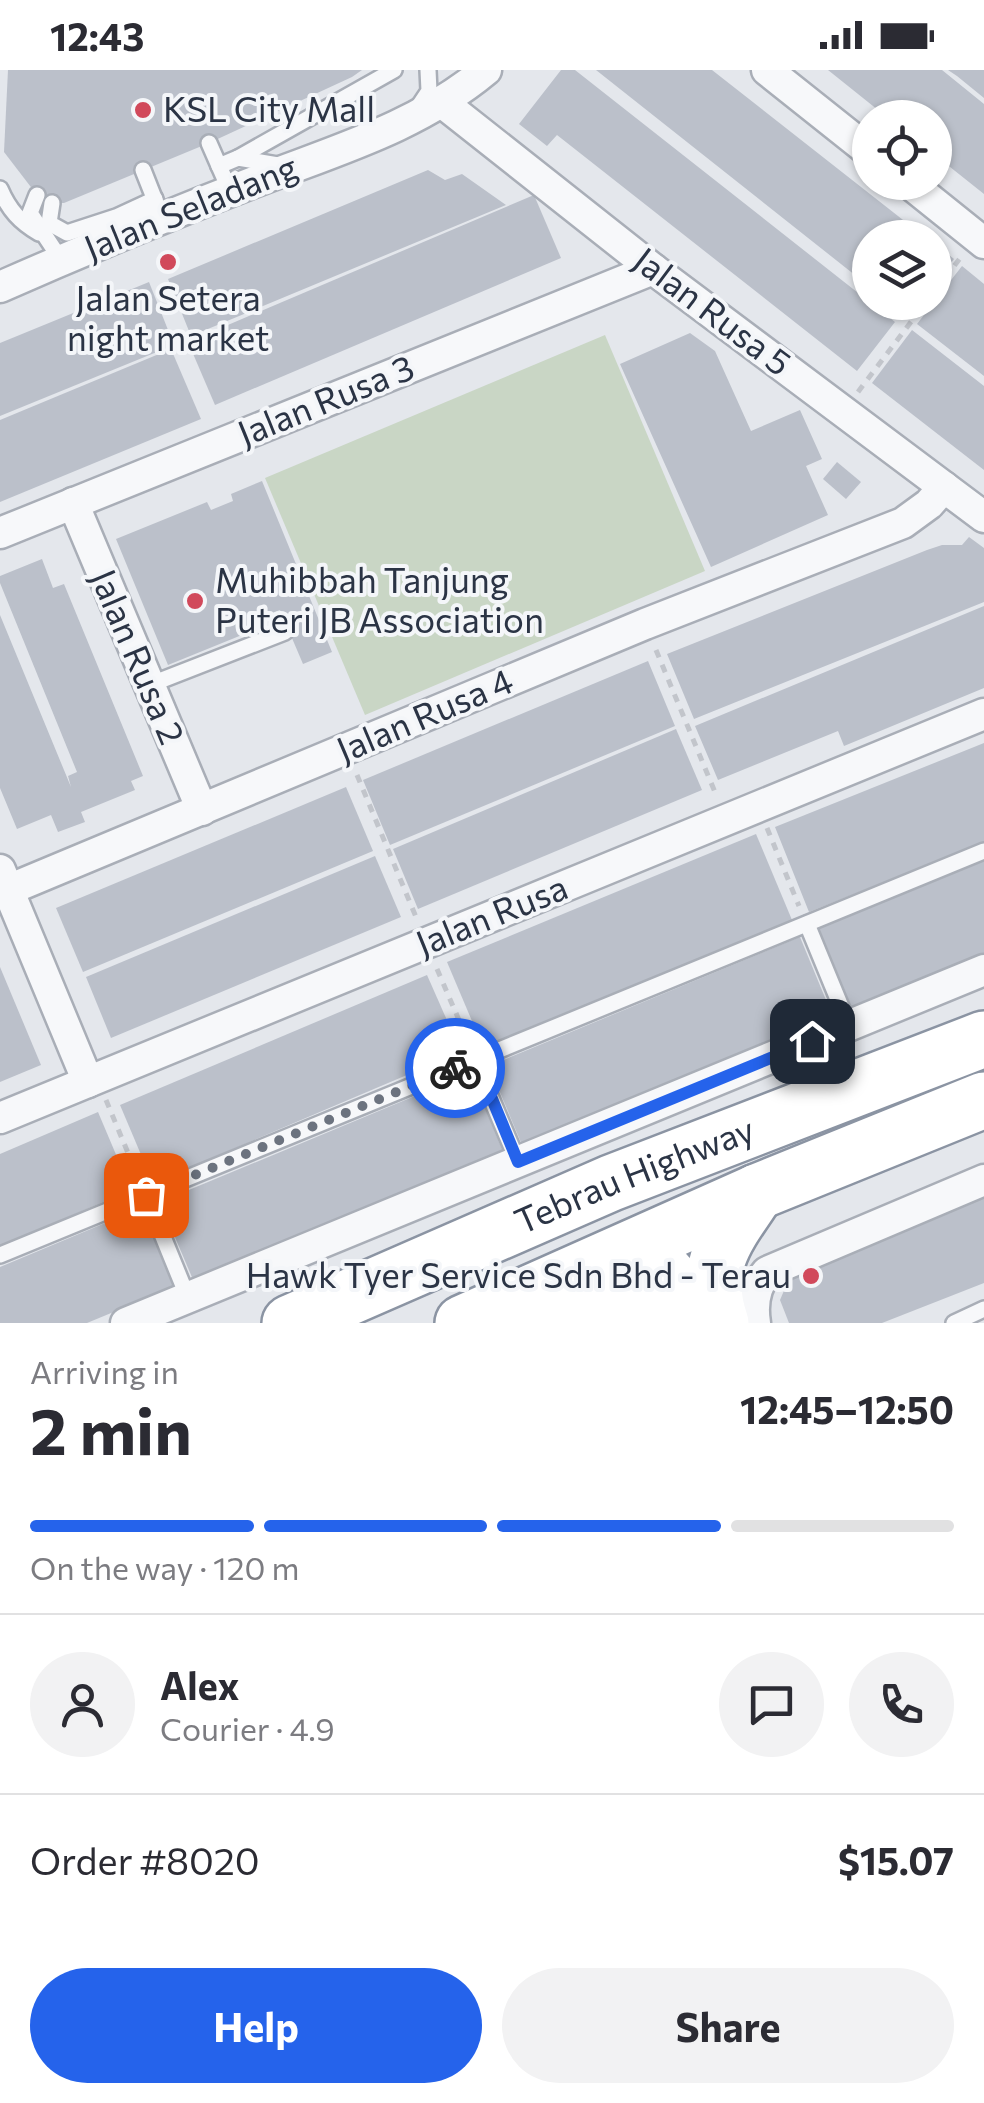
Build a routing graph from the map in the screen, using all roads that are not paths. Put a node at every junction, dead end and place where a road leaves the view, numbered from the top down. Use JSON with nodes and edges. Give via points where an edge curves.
{"nodes":[{"id":1,"x":394,"y":70,"type":"edge"},
{"id":2,"x":428,"y":70,"type":"edge"},
{"id":3,"x":486,"y":70,"type":"edge"},
{"id":4,"x":767,"y":70,"type":"edge"},
{"id":5,"x":443,"y":102,"type":"junction"},
{"id":6,"x":401,"y":127,"type":"junction"},
{"id":7,"x":852,"y":138,"type":"edge"},
{"id":8,"x":209,"y":143,"type":"dead end"},
{"id":9,"x":238,"y":158,"type":"junction"},
{"id":10,"x":294,"y":166,"type":"junction"},
{"id":11,"x":143,"y":170,"type":"dead end"},
{"id":12,"x":225,"y":178,"type":"junction"},
{"id":13,"x":0,"y":190,"type":"edge"},
{"id":14,"x":37,"y":195,"type":"dead end"},
{"id":15,"x":930,"y":200,"type":"edge"},
{"id":16,"x":52,"y":203,"type":"dead end"},
{"id":17,"x":159,"y":209,"type":"junction"},
{"id":18,"x":42,"y":236,"type":"junction"},
{"id":19,"x":980,"y":240,"type":"edge"},
{"id":20,"x":60,"y":260,"type":"junction"},
{"id":21,"x":652,"y":269,"type":"junction"},
{"id":22,"x":0,"y":287,"type":"edge"},
{"id":23,"x":944,"y":487,"type":"junction"},
{"id":24,"x":73,"y":504,"type":"junction"},
{"id":25,"x":984,"y":517,"type":"edge"},
{"id":26,"x":0,"y":533,"type":"edge"},
{"id":27,"x":285,"y":632,"type":"dead end"},
{"id":28,"x":149,"y":685,"type":"junction"},
{"id":29,"x":984,"y":714,"type":"edge"},
{"id":30,"x":202,"y":810,"type":"junction"},
{"id":31,"x":984,"y":851,"type":"edge"},
{"id":32,"x":4,"y":880,"type":"edge"},
{"id":33,"x":806,"y":924,"type":"junction"},
{"id":34,"x":984,"y":970,"type":"edge"},
{"id":35,"x":849,"y":1026,"type":"junction"},
{"id":36,"x":984,"y":1039,"type":"edge"},
{"id":37,"x":476,"y":1060,"type":"junction"},
{"id":38,"x":928,"y":1062,"type":"junction"},
{"id":39,"x":92,"y":1080,"type":"junction"},
{"id":40,"x":984,"y":1100,"type":"edge"},
{"id":41,"x":0,"y":1118,"type":"edge"},
{"id":42,"x":518,"y":1162,"type":"junction"},
{"id":43,"x":984,"y":1180,"type":"edge"},
{"id":44,"x":757,"y":1192,"type":"junction"},
{"id":45,"x":146,"y":1195,"type":"junction"},
{"id":46,"x":633,"y":1246,"type":"junction"},
{"id":47,"x":0,"y":1255,"type":"edge"},
{"id":48,"x":188,"y":1298,"type":"junction"},
{"id":49,"x":984,"y":1309,"type":"edge"},
{"id":50,"x":301,"y":1318,"type":"edge"},
{"id":51,"x":476,"y":1318,"type":"edge"},
{"id":52,"x":666,"y":1322,"type":"edge"},
{"id":53,"x":126,"y":1323,"type":"edge"},
{"id":54,"x":721,"y":1323,"type":"edge"},
{"id":55,"x":755,"y":1323,"type":"edge"},
{"id":56,"x":954,"y":1323,"type":"edge"}],
"edges":[{"from":1,"to":9,"type":"lane"},
{"from":2,"to":6,"type":"lane","via":[[425,101]]},
{"from":3,"to":5,"type":"street","name":"Jalan Seladang"},
{"from":4,"to":7,"type":"street"},
{"from":5,"to":6,"type":"street","name":"Jalan Seladang"},
{"from":5,"to":21,"type":"street","name":"Jalan Rusa 5"},
{"from":6,"to":10,"type":"street","name":"Jalan Seladang"},
{"from":8,"to":12,"type":"lane"},
{"from":9,"to":10,"type":"lane"},
{"from":9,"to":12,"type":"lane"},
{"from":10,"to":12,"type":"street","name":"Jalan Seladang"},
{"from":11,"to":17,"type":"lane"},
{"from":12,"to":17,"type":"street","name":"Jalan Seladang"},
{"from":13,"to":18,"type":"lane","via":[[16,215]]},
{"from":14,"to":18,"type":"lane","via":[[30,213]]},
{"from":15,"to":19,"type":"street"},
{"from":16,"to":17,"type":"lane","via":[[48,223],[67,233]]},
{"from":17,"to":20,"type":"street","name":"Jalan Seladang"},
{"from":18,"to":20,"type":"lane"},
{"from":20,"to":22,"type":"street","name":"Jalan Seladang"},
{"from":21,"to":23,"type":"street","name":"Jalan Rusa 5"},
{"from":21,"to":24,"type":"street","name":"Jalan Rusa 3"},
{"from":23,"to":25,"type":"street","name":"Jalan Rusa 5"},
{"from":23,"to":30,"type":"street","name":"Jalan Rusa 4","via":[[902,524]]},
{"from":24,"to":26,"type":"street","name":"Jalan Rusa 3"},
{"from":24,"to":28,"type":"street","name":"Jalan Rusa 2"},
{"from":27,"to":28,"type":"lane"},
{"from":28,"to":30,"type":"street","name":"Jalan Rusa 2"},
{"from":29,"to":39,"type":"street","name":"Jalan Rusa"},
{"from":30,"to":32,"type":"street","name":"Jalan Rusa 4"},
{"from":31,"to":33,"type":"lane"},
{"from":32,"to":39,"type":"street"},
{"from":33,"to":35,"type":"lane"},
{"from":33,"to":37,"type":"lane"},
{"from":34,"to":35,"type":"street"},
{"from":35,"to":42,"type":"street"},
{"from":36,"to":38,"type":"highway","name":"Tebrau Highway"},
{"from":37,"to":42,"type":"lane"},
{"from":37,"to":45,"type":"lane"},
{"from":38,"to":46,"type":"highway","via":[[674,1188],[653,1202]]},
{"from":38,"to":50,"type":"highway","name":"Tebrau Highway","via":[[611,1184]]},
{"from":39,"to":41,"type":"street","name":"Jalan Rusa"},
{"from":40,"to":44,"type":"highway","name":"Tebrau Highway"},
{"from":42,"to":48,"type":"street"},
{"from":43,"to":55,"type":"street","via":[[766,1272],[757,1284]]},
{"from":44,"to":46,"type":"highway","name":"Tebrau Highway"},
{"from":44,"to":54,"type":"highway","via":[[716,1258],[711,1282]]},
{"from":45,"to":47,"type":"lane"},
{"from":45,"to":48,"type":"lane"},
{"from":46,"to":50,"type":"highway","via":[[588,1234],[568,1236]]},
{"from":46,"to":51,"type":"highway","name":"Tebrau Highway"},
{"from":46,"to":52,"type":"main road","via":[[637,1284]]},
{"from":46,"to":54,"type":"main road","via":[[664,1260]]},
{"from":48,"to":53,"type":"street"},
{"from":49,"to":56,"type":"lane"},
{"from":51,"to":52,"type":"highway","via":[[597,1294],[628,1301]]}]}
